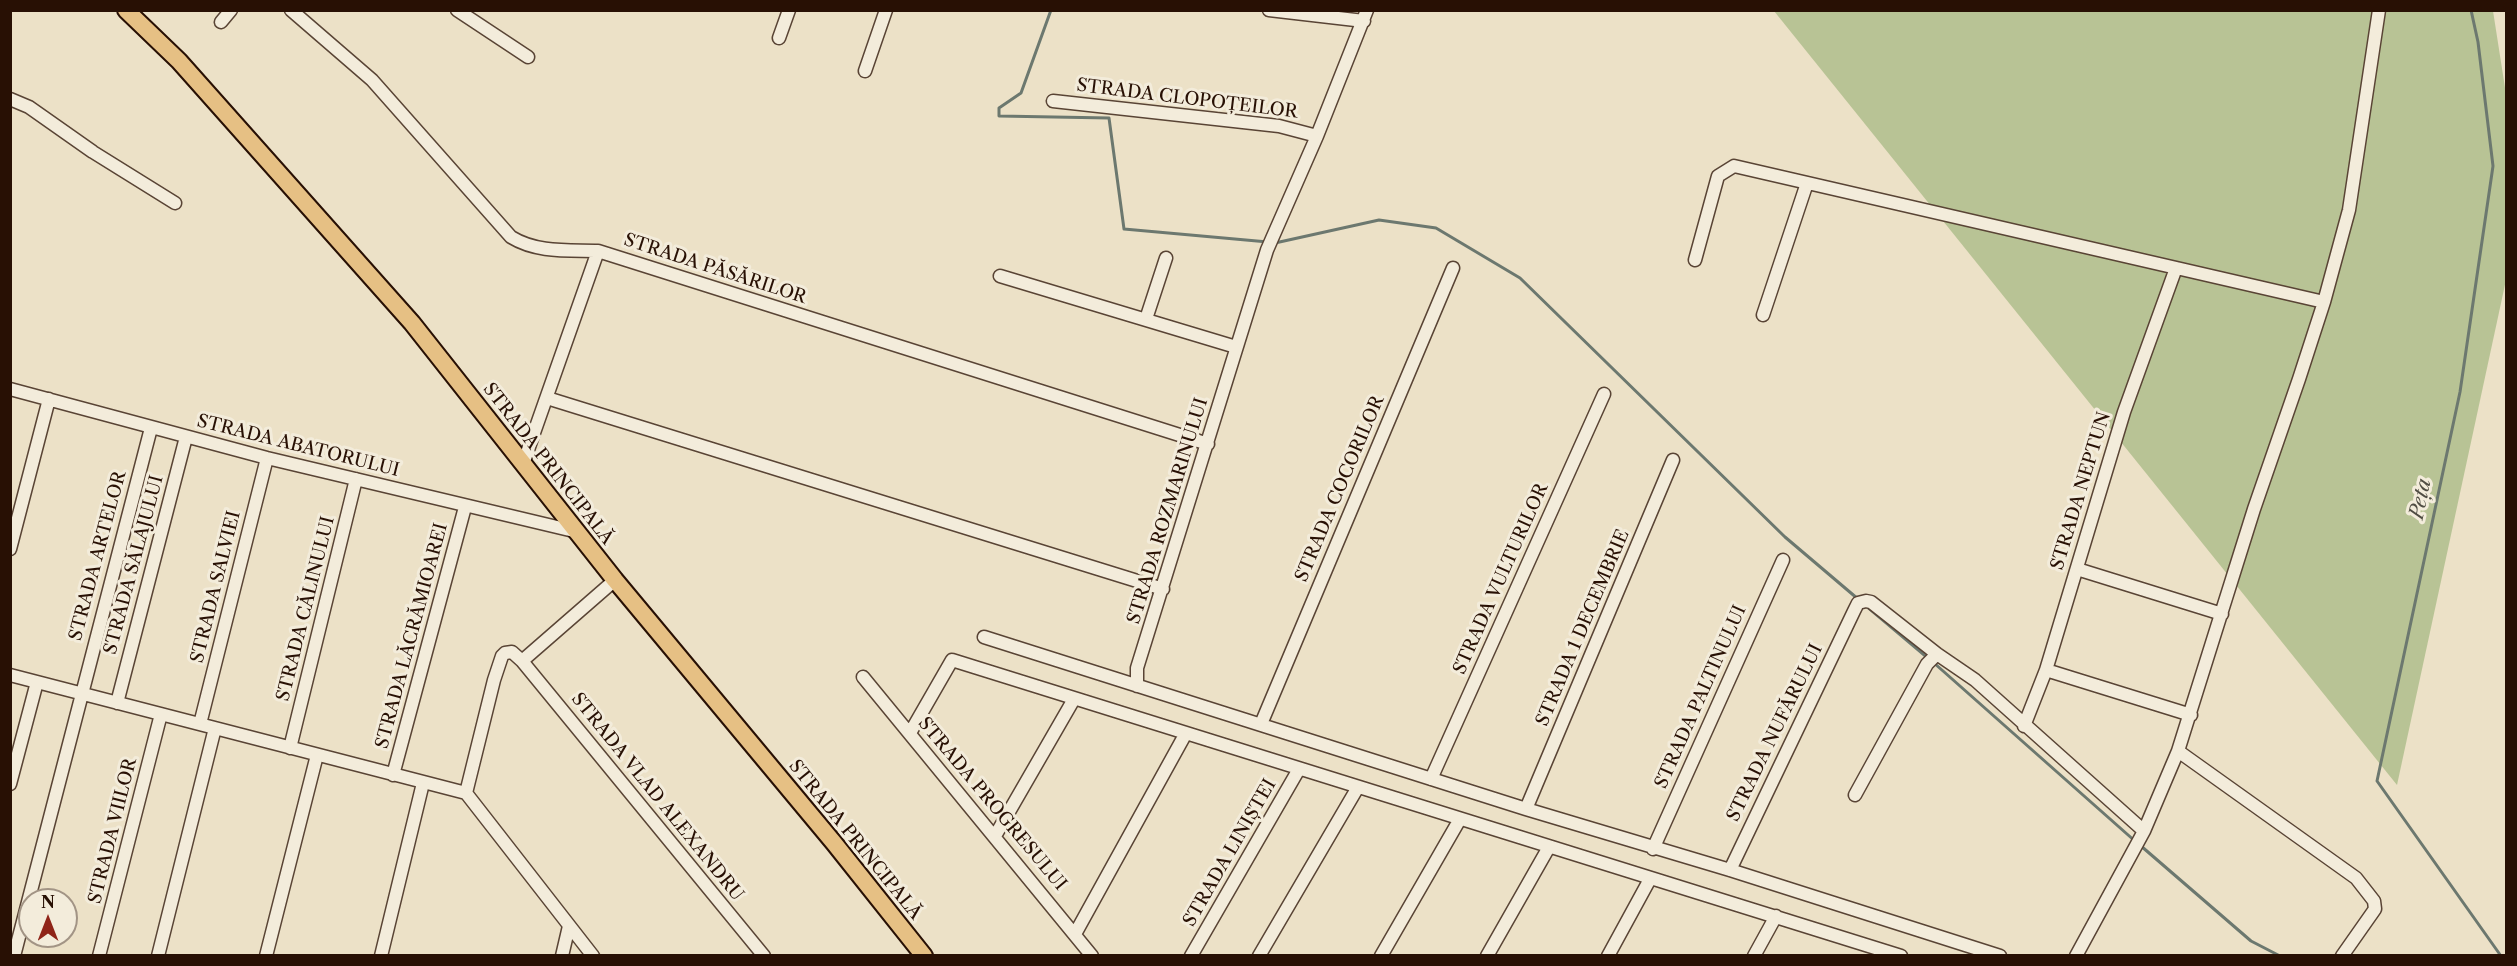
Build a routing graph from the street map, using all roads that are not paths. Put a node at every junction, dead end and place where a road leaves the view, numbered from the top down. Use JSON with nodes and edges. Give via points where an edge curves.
{"nodes":[{"id":1,"x":126,"y":10,"type":"edge"},
{"id":2,"x":231,"y":10,"type":"edge"},
{"id":3,"x":291,"y":10,"type":"edge"},
{"id":4,"x":457,"y":10,"type":"edge"},
{"id":5,"x":789,"y":10,"type":"edge"},
{"id":6,"x":886,"y":10,"type":"edge"},
{"id":7,"x":1269,"y":10,"type":"edge"},
{"id":8,"x":2379,"y":10,"type":"edge"},
{"id":9,"x":1366,"y":16,"type":"edge"},
{"id":10,"x":221,"y":22,"type":"dead end"},
{"id":11,"x":779,"y":38,"type":"dead end"},
{"id":12,"x":528,"y":57,"type":"dead end"},
{"id":13,"x":865,"y":71,"type":"dead end"},
{"id":14,"x":10,"y":99,"type":"edge"},
{"id":15,"x":1053,"y":101,"type":"dead end"},
{"id":16,"x":1317,"y":136,"type":"junction"},
{"id":17,"x":1807,"y":183,"type":"junction"},
{"id":18,"x":175,"y":203,"type":"dead end"},
{"id":19,"x":598,"y":251,"type":"junction"},
{"id":20,"x":1166,"y":258,"type":"dead end"},
{"id":21,"x":1695,"y":260,"type":"dead end"},
{"id":22,"x":1452,"y":268,"type":"dead end"},
{"id":23,"x":2176,"y":268,"type":"junction"},
{"id":24,"x":1000,"y":276,"type":"dead end"},
{"id":25,"x":2324,"y":302,"type":"junction"},
{"id":26,"x":1763,"y":315,"type":"dead end"},
{"id":27,"x":1146,"y":319,"type":"junction"},
{"id":28,"x":1236,"y":346,"type":"junction"},
{"id":29,"x":10,"y":389,"type":"edge"},
{"id":30,"x":1604,"y":393,"type":"dead end"},
{"id":31,"x":547,"y":398,"type":"junction"},
{"id":32,"x":49,"y":399,"type":"junction"},
{"id":33,"x":151,"y":428,"type":"junction"},
{"id":34,"x":186,"y":437,"type":"junction"},
{"id":35,"x":1208,"y":444,"type":"junction"},
{"id":36,"x":267,"y":458,"type":"junction"},
{"id":37,"x":1673,"y":460,"type":"dead end"},
{"id":38,"x":523,"y":464,"type":"junction"},
{"id":39,"x":356,"y":479,"type":"junction"},
{"id":40,"x":465,"y":507,"type":"junction"},
{"id":41,"x":578,"y":532,"type":"junction"},
{"id":42,"x":10,"y":549,"type":"edge"},
{"id":43,"x":1783,"y":560,"type":"dead end"},
{"id":44,"x":2077,"y":569,"type":"junction"},
{"id":45,"x":615,"y":580,"type":"junction"},
{"id":46,"x":1163,"y":589,"type":"junction"},
{"id":47,"x":2222,"y":614,"type":"junction"},
{"id":48,"x":984,"y":637,"type":"dead end"},
{"id":49,"x":1937,"y":654,"type":"junction"},
{"id":50,"x":522,"y":661,"type":"junction"},
{"id":51,"x":2046,"y":670,"type":"junction"},
{"id":52,"x":10,"y":675,"type":"edge"},
{"id":53,"x":863,"y":677,"type":"dead end"},
{"id":54,"x":37,"y":682,"type":"junction"},
{"id":55,"x":1137,"y":686,"type":"junction"},
{"id":56,"x":81,"y":694,"type":"junction"},
{"id":57,"x":1074,"y":699,"type":"junction"},
{"id":58,"x":117,"y":703,"type":"junction"},
{"id":59,"x":161,"y":714,"type":"junction"},
{"id":60,"x":2191,"y":715,"type":"junction"},
{"id":61,"x":200,"y":724,"type":"junction"},
{"id":62,"x":1261,"y":724,"type":"junction"},
{"id":63,"x":2024,"y":726,"type":"junction"},
{"id":64,"x":214,"y":728,"type":"junction"},
{"id":65,"x":910,"y":733,"type":"junction"},
{"id":66,"x":1185,"y":733,"type":"junction"},
{"id":67,"x":290,"y":748,"type":"junction"},
{"id":68,"x":2178,"y":751,"type":"junction"},
{"id":69,"x":317,"y":755,"type":"junction"},
{"id":70,"x":1299,"y":769,"type":"junction"},
{"id":71,"x":393,"y":775,"type":"junction"},
{"id":72,"x":1431,"y":779,"type":"junction"},
{"id":73,"x":423,"y":783,"type":"junction"},
{"id":74,"x":10,"y":784,"type":"edge"},
{"id":75,"x":1358,"y":787,"type":"junction"},
{"id":76,"x":466,"y":794,"type":"junction"},
{"id":77,"x":1855,"y":795,"type":"dead end"},
{"id":78,"x":1526,"y":809,"type":"junction"},
{"id":79,"x":1460,"y":819,"type":"junction"},
{"id":80,"x":2144,"y":831,"type":"junction"},
{"id":81,"x":995,"y":836,"type":"junction"},
{"id":82,"x":1549,"y":847,"type":"junction"},
{"id":83,"x":1653,"y":849,"type":"junction"},
{"id":84,"x":1730,"y":870,"type":"junction"},
{"id":85,"x":1650,"y":879,"type":"junction"},
{"id":86,"x":1776,"y":916,"type":"junction"},
{"id":87,"x":568,"y":926,"type":"junction"},
{"id":88,"x":1075,"y":934,"type":"junction"},
{"id":89,"x":1886,"y":953,"type":"edge"},
{"id":90,"x":14,"y":956,"type":"edge"},
{"id":91,"x":99,"y":956,"type":"edge"},
{"id":92,"x":158,"y":956,"type":"edge"},
{"id":93,"x":266,"y":956,"type":"edge"},
{"id":94,"x":381,"y":956,"type":"edge"},
{"id":95,"x":562,"y":956,"type":"edge"},
{"id":96,"x":592,"y":956,"type":"edge"},
{"id":97,"x":764,"y":956,"type":"edge"},
{"id":98,"x":924,"y":956,"type":"edge"},
{"id":99,"x":1092,"y":956,"type":"edge"},
{"id":100,"x":1191,"y":956,"type":"edge"},
{"id":101,"x":1259,"y":956,"type":"edge"},
{"id":102,"x":1381,"y":956,"type":"edge"},
{"id":103,"x":1487,"y":956,"type":"edge"},
{"id":104,"x":1608,"y":956,"type":"edge"},
{"id":105,"x":1755,"y":956,"type":"edge"},
{"id":106,"x":1901,"y":956,"type":"edge"},
{"id":107,"x":2000,"y":956,"type":"edge"},
{"id":108,"x":2076,"y":956,"type":"edge"},
{"id":109,"x":2342,"y":956,"type":"edge"}],
"edges":[{"from":1,"to":38,"type":"main road","name":"STRADA PRINCIPALĂ","via":[[179,62],[375,279]]},
{"from":2,"to":10,"type":"street"},
{"from":3,"to":19,"type":"street","name":"STRADA PĂSĂRILOR","via":[[372,80],[511,237],[525,246]]},
{"from":4,"to":12,"type":"street"},
{"from":5,"to":11,"type":"street"},
{"from":6,"to":13,"type":"street"},
{"from":7,"to":9,"type":"street"},
{"from":8,"to":25,"type":"street","via":[[2349,210]]},
{"from":9,"to":16,"type":"street","name":"STRADA ROZMARINULUI"},
{"from":14,"to":18,"type":"street","via":[[29,107]]},
{"from":15,"to":16,"type":"street","name":"STRADA CLOPOȚEILOR","via":[[1279,126]]},
{"from":16,"to":28,"type":"street","name":"STRADA ROZMARINULUI","via":[[1267,250]]},
{"from":17,"to":21,"type":"street","via":[[1734,166],[1721,172]]},
{"from":17,"to":23,"type":"street"},
{"from":17,"to":26,"type":"street"},
{"from":19,"to":31,"type":"street"},
{"from":19,"to":35,"type":"street","name":"STRADA PĂSĂRILOR"},
{"from":20,"to":27,"type":"street"},
{"from":22,"to":62,"type":"street","name":"STRADA COCORILOR"},
{"from":23,"to":25,"type":"street"},
{"from":23,"to":44,"type":"street","name":"STRADA NEPTUN","via":[[2124,412]]},
{"from":24,"to":27,"type":"street"},
{"from":25,"to":47,"type":"street"},
{"from":27,"to":28,"type":"street"},
{"from":28,"to":35,"type":"street","name":"STRADA ROZMARINULUI"},
{"from":29,"to":32,"type":"street","name":"STRADA ABATORULUI"},
{"from":30,"to":72,"type":"street","name":"STRADA VULTURILOR"},
{"from":31,"to":38,"type":"street"},
{"from":31,"to":46,"type":"street"},
{"from":32,"to":33,"type":"street","name":"STRADA ABATORULUI"},
{"from":32,"to":42,"type":"street"},
{"from":33,"to":34,"type":"street","name":"STRADA ABATORULUI"},
{"from":33,"to":56,"type":"street","name":"STRADA ARTELOR"},
{"from":34,"to":36,"type":"street","name":"STRADA ABATORULUI"},
{"from":34,"to":58,"type":"street","name":"STRADA SĂLAJULUI"},
{"from":35,"to":46,"type":"street","name":"STRADA ROZMARINULUI"},
{"from":36,"to":39,"type":"street","name":"STRADA ABATORULUI"},
{"from":36,"to":61,"type":"street","name":"STRADA SALVIEI"},
{"from":37,"to":78,"type":"street","name":"STRADA 1 DECEMBRIE"},
{"from":38,"to":41,"type":"main road","name":"STRADA PRINCIPALĂ"},
{"from":39,"to":40,"type":"street","name":"STRADA ABATORULUI"},
{"from":39,"to":67,"type":"street","name":"STRADA CĂLINULUI"},
{"from":40,"to":41,"type":"street","name":"STRADA ABATORULUI"},
{"from":40,"to":71,"type":"street","name":"STRADA LĂCRĂMIOAREI"},
{"from":41,"to":45,"type":"main road","name":"STRADA PRINCIPALĂ"},
{"from":43,"to":83,"type":"street","name":"STRADA PALTINULUI"},
{"from":44,"to":47,"type":"street"},
{"from":44,"to":51,"type":"street","name":"STRADA NEPTUN"},
{"from":45,"to":50,"type":"street"},
{"from":45,"to":98,"type":"main road","name":"STRADA PRINCIPALĂ"},
{"from":46,"to":55,"type":"street","name":"STRADA ROZMARINULUI","via":[[1137,668]]},
{"from":47,"to":60,"type":"street"},
{"from":48,"to":55,"type":"street"},
{"from":49,"to":63,"type":"street","via":[[1975,680]]},
{"from":49,"to":77,"type":"street","via":[[1927,664]]},
{"from":49,"to":84,"type":"street","name":"STRADA NUFĂRULUI","via":[[1871,602],[1859,605]]},
{"from":50,"to":76,"type":"street","via":[[512,652],[502,656]]},
{"from":50,"to":97,"type":"street","name":"STRADA VLAD ALEXANDRU"},
{"from":51,"to":60,"type":"street"},
{"from":51,"to":63,"type":"street","name":"STRADA NEPTUN"},
{"from":52,"to":54,"type":"street"},
{"from":53,"to":65,"type":"street","name":"STRADA PROGRESULUI"},
{"from":54,"to":56,"type":"street"},
{"from":54,"to":74,"type":"street"},
{"from":55,"to":62,"type":"street"},
{"from":56,"to":58,"type":"street"},
{"from":56,"to":90,"type":"street","name":"STRADA ARTELOR"},
{"from":57,"to":65,"type":"street","via":[[952,660]]},
{"from":57,"to":66,"type":"street"},
{"from":57,"to":81,"type":"street"},
{"from":58,"to":59,"type":"street"},
{"from":59,"to":61,"type":"street"},
{"from":59,"to":91,"type":"street","name":"STRADA VIILOR"},
{"from":60,"to":68,"type":"street"},
{"from":61,"to":64,"type":"street"},
{"from":62,"to":72,"type":"street"},
{"from":63,"to":80,"type":"street"},
{"from":64,"to":67,"type":"street"},
{"from":64,"to":92,"type":"street"},
{"from":65,"to":81,"type":"street","name":"STRADA PROGRESULUI"},
{"from":66,"to":70,"type":"street"},
{"from":66,"to":88,"type":"street"},
{"from":67,"to":69,"type":"street"},
{"from":68,"to":80,"type":"street"},
{"from":68,"to":109,"type":"street","via":[[2356,878],[2374,901],[2375,909]]},
{"from":69,"to":71,"type":"street"},
{"from":69,"to":93,"type":"street"},
{"from":70,"to":75,"type":"street"},
{"from":70,"to":100,"type":"street","name":"STRADA LINIȘTEI"},
{"from":71,"to":73,"type":"street"},
{"from":72,"to":78,"type":"street"},
{"from":73,"to":76,"type":"street"},
{"from":73,"to":94,"type":"street"},
{"from":75,"to":79,"type":"street"},
{"from":75,"to":101,"type":"street"},
{"from":76,"to":87,"type":"street"},
{"from":78,"to":83,"type":"street"},
{"from":79,"to":82,"type":"street"},
{"from":79,"to":102,"type":"street"},
{"from":80,"to":108,"type":"street"},
{"from":81,"to":88,"type":"street","name":"STRADA PROGRESULUI"},
{"from":82,"to":85,"type":"street"},
{"from":82,"to":103,"type":"street"},
{"from":83,"to":84,"type":"street"},
{"from":84,"to":107,"type":"street"},
{"from":85,"to":86,"type":"street"},
{"from":85,"to":104,"type":"street"},
{"from":86,"to":89,"type":"street"},
{"from":86,"to":105,"type":"street"},
{"from":87,"to":95,"type":"street"},
{"from":87,"to":96,"type":"street"},
{"from":88,"to":99,"type":"street","name":"STRADA PROGRESULUI"},
{"from":89,"to":106,"type":"street"}]}
